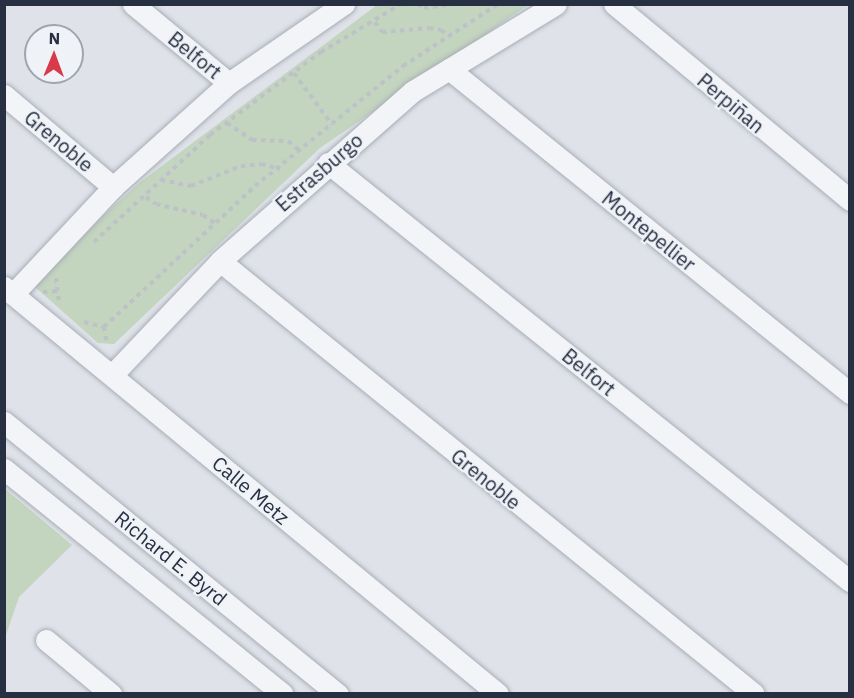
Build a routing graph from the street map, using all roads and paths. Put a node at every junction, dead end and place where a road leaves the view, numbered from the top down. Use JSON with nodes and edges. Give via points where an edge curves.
{"nodes":[{"id":1,"x":133,"y":4,"type":"edge"},
{"id":2,"x":344,"y":4,"type":"edge"},
{"id":3,"x":401,"y":4,"type":"edge"},
{"id":4,"x":418,"y":4,"type":"edge"},
{"id":5,"x":453,"y":4,"type":"edge"},
{"id":6,"x":498,"y":4,"type":"edge"},
{"id":7,"x":556,"y":4,"type":"edge"},
{"id":8,"x":614,"y":4,"type":"edge"},
{"id":9,"x":375,"y":22,"type":"junction"},
{"id":10,"x":448,"y":36,"type":"junction"},
{"id":11,"x":449,"y":69,"type":"junction"},
{"id":12,"x":294,"y":74,"type":"junction"},
{"id":13,"x":229,"y":83,"type":"junction"},
{"id":14,"x":4,"y":95,"type":"edge"},
{"id":15,"x":227,"y":123,"type":"junction"},
{"id":16,"x":332,"y":125,"type":"junction"},
{"id":17,"x":301,"y":152,"type":"junction"},
{"id":18,"x":328,"y":163,"type":"junction"},
{"id":19,"x":280,"y":170,"type":"junction"},
{"id":20,"x":162,"y":180,"type":"junction"},
{"id":21,"x":113,"y":187,"type":"junction"},
{"id":22,"x":146,"y":196,"type":"junction"},
{"id":23,"x":849,"y":200,"type":"edge"},
{"id":24,"x":215,"y":223,"type":"junction"},
{"id":25,"x":86,"y":250,"type":"dead end"},
{"id":26,"x":220,"y":261,"type":"junction"},
{"id":27,"x":63,"y":271,"type":"dead end"},
{"id":28,"x":9,"y":291,"type":"edge"},
{"id":29,"x":67,"y":309,"type":"dead end"},
{"id":30,"x":76,"y":316,"type":"dead end"},
{"id":31,"x":112,"y":375,"type":"junction"},
{"id":32,"x":849,"y":393,"type":"edge"},
{"id":33,"x":4,"y":422,"type":"edge"},
{"id":34,"x":4,"y":469,"type":"edge"},
{"id":35,"x":849,"y":581,"type":"edge"},
{"id":36,"x":46,"y":640,"type":"dead end"},
{"id":37,"x":111,"y":693,"type":"edge"},
{"id":38,"x":283,"y":693,"type":"edge"},
{"id":39,"x":338,"y":693,"type":"edge"},
{"id":40,"x":498,"y":693,"type":"edge"},
{"id":41,"x":754,"y":693,"type":"edge"}],
"edges":[{"from":1,"to":13,"type":"street","name":"Belfort"},
{"from":2,"to":13,"type":"street"},
{"from":3,"to":9,"type":"path"},
{"from":4,"to":5,"type":"path","via":[[424,8]]},
{"from":6,"to":10,"type":"path"},
{"from":7,"to":11,"type":"street","name":"Estrasburgo"},
{"from":8,"to":23,"type":"street","name":"Perpiñan"},
{"from":9,"to":10,"type":"path","via":[[382,32],[429,28]]},
{"from":9,"to":12,"type":"path","via":[[321,52]]},
{"from":10,"to":16,"type":"path","via":[[403,66]]},
{"from":11,"to":18,"type":"street","name":"Estrasburgo","via":[[413,91]]},
{"from":11,"to":32,"type":"street","name":"Montepellier"},
{"from":12,"to":15,"type":"path"},
{"from":12,"to":16,"type":"path"},
{"from":13,"to":21,"type":"street"},
{"from":14,"to":21,"type":"street","name":"Grenoble"},
{"from":15,"to":17,"type":"path","via":[[252,140],[288,141]]},
{"from":15,"to":20,"type":"path"},
{"from":16,"to":17,"type":"path"},
{"from":17,"to":19,"type":"path"},
{"from":18,"to":26,"type":"street","name":"Estrasburgo"},
{"from":18,"to":35,"type":"street","name":"Belfort"},
{"from":19,"to":20,"type":"path","via":[[261,164],[241,166],[191,186]]},
{"from":19,"to":24,"type":"path","via":[[255,186]]},
{"from":20,"to":22,"type":"path"},
{"from":21,"to":28,"type":"street"},
{"from":22,"to":24,"type":"path","via":[[156,204],[203,214]]},
{"from":22,"to":25,"type":"path"},
{"from":24,"to":30,"type":"path","via":[[104,327],[86,324]]},
{"from":26,"to":31,"type":"street","name":"Estrasburgo"},
{"from":26,"to":41,"type":"street","name":"Grenoble"},
{"from":27,"to":29,"type":"path","via":[[56,278],[58,301]]},
{"from":28,"to":31,"type":"street","name":"Calle Metz"},
{"from":31,"to":40,"type":"street","name":"Calle Metz"},
{"from":33,"to":39,"type":"street","name":"Richard E. Byrd"},
{"from":34,"to":38,"type":"street","name":"Richard E. Byrd"},
{"from":36,"to":37,"type":"street"}]}
